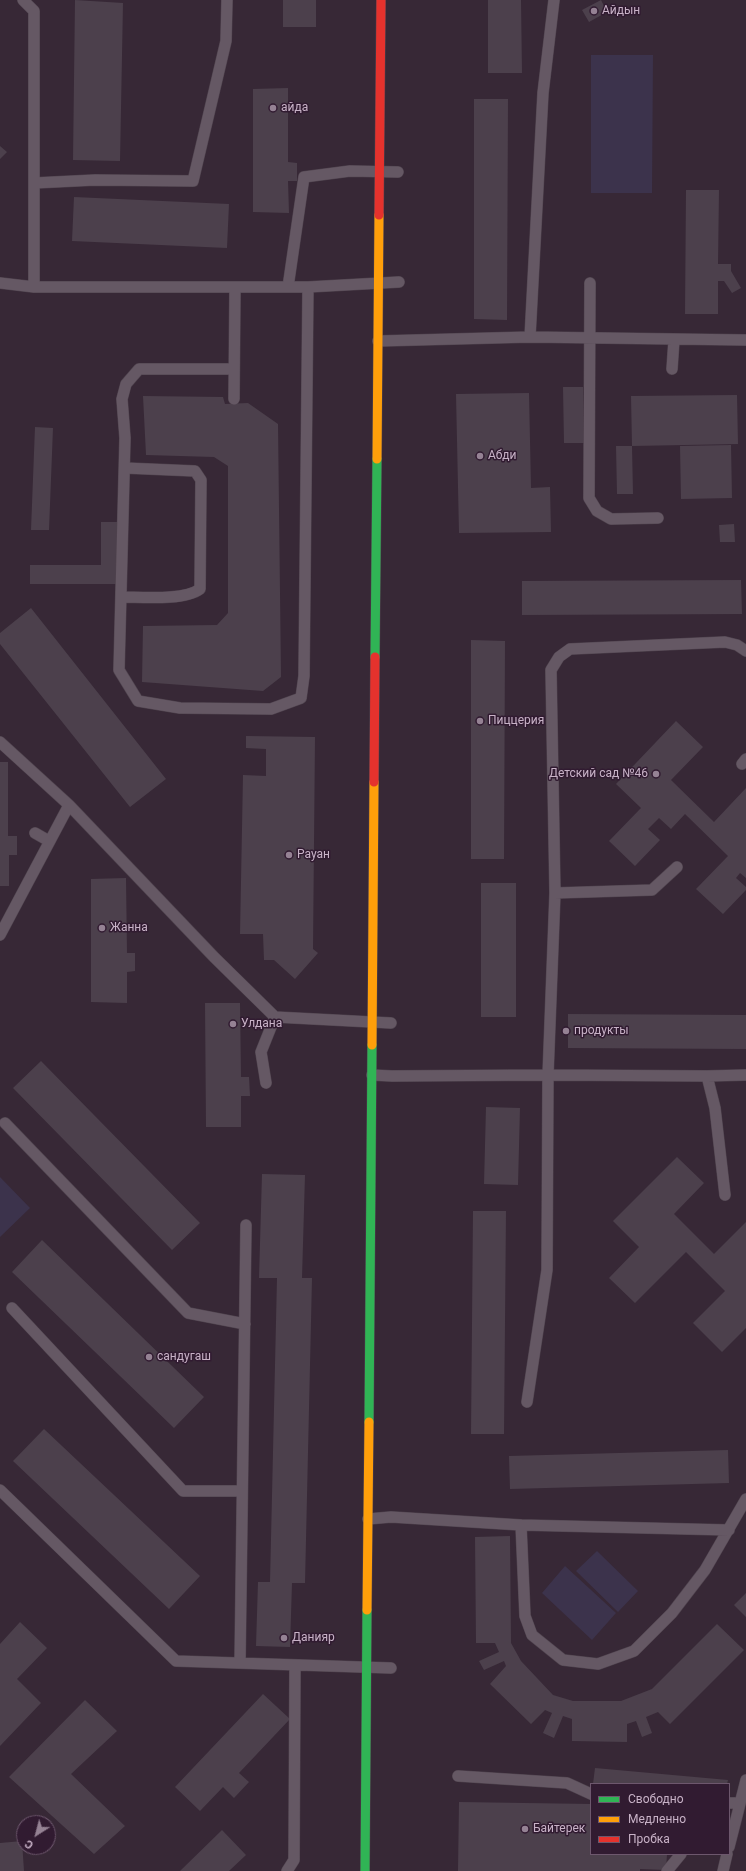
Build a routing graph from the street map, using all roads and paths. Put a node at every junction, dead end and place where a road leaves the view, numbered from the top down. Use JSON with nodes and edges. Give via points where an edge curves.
{"nodes":[{"id":1,"x":23,"y":0,"type":"edge"},
{"id":2,"x":227,"y":0,"type":"edge"},
{"id":3,"x":381,"y":0,"type":"edge"},
{"id":4,"x":554,"y":0,"type":"edge"},
{"id":5,"x":380,"y":172,"type":"junction"},
{"id":6,"x":398,"y":172,"type":"dead end"},
{"id":7,"x":34,"y":183,"type":"junction"},
{"id":8,"x":379,"y":282,"type":"junction"},
{"id":9,"x":399,"y":282,"type":"dead end"},
{"id":10,"x":0,"y":283,"type":"edge"},
{"id":11,"x":590,"y":283,"type":"dead end"},
{"id":12,"x":34,"y":287,"type":"junction"},
{"id":13,"x":235,"y":287,"type":"junction"},
{"id":14,"x":288,"y":287,"type":"junction"},
{"id":15,"x":308,"y":287,"type":"junction"},
{"id":16,"x":530,"y":337,"type":"junction"},
{"id":17,"x":590,"y":339,"type":"junction"},
{"id":18,"x":674,"y":340,"type":"junction"},
{"id":19,"x":746,"y":340,"type":"edge"},
{"id":20,"x":378,"y":341,"type":"junction"},
{"id":21,"x":234,"y":369,"type":"junction"},
{"id":22,"x":672,"y":369,"type":"dead end"},
{"id":23,"x":234,"y":399,"type":"dead end"},
{"id":24,"x":125,"y":468,"type":"junction"},
{"id":25,"x":658,"y":518,"type":"dead end"},
{"id":26,"x":121,"y":597,"type":"junction"},
{"id":27,"x":746,"y":651,"type":"edge"},
{"id":28,"x":0,"y":742,"type":"edge"},
{"id":29,"x":69,"y":805,"type":"junction"},
{"id":30,"x":35,"y":833,"type":"dead end"},
{"id":31,"x":50,"y":841,"type":"junction"},
{"id":32,"x":677,"y":867,"type":"dead end"},
{"id":33,"x":555,"y":893,"type":"junction"},
{"id":34,"x":0,"y":935,"type":"edge"},
{"id":35,"x":275,"y":1017,"type":"junction"},
{"id":36,"x":372,"y":1022,"type":"junction"},
{"id":37,"x":391,"y":1023,"type":"dead end"},
{"id":38,"x":746,"y":1074,"type":"edge"},
{"id":39,"x":372,"y":1075,"type":"junction"},
{"id":40,"x":548,"y":1075,"type":"junction"},
{"id":41,"x":707,"y":1076,"type":"junction"},
{"id":42,"x":266,"y":1083,"type":"dead end"},
{"id":43,"x":5,"y":1123,"type":"dead end"},
{"id":44,"x":725,"y":1195,"type":"dead end"},
{"id":45,"x":246,"y":1225,"type":"dead end"},
{"id":46,"x":12,"y":1308,"type":"dead end"},
{"id":47,"x":244,"y":1324,"type":"junction"},
{"id":48,"x":527,"y":1402,"type":"dead end"},
{"id":49,"x":0,"y":1490,"type":"edge"},
{"id":50,"x":242,"y":1491,"type":"junction"},
{"id":51,"x":746,"y":1499,"type":"edge"},
{"id":52,"x":368,"y":1519,"type":"junction"},
{"id":53,"x":521,"y":1525,"type":"junction"},
{"id":54,"x":729,"y":1530,"type":"junction"},
{"id":55,"x":240,"y":1663,"type":"junction"},
{"id":56,"x":295,"y":1665,"type":"junction"},
{"id":57,"x":367,"y":1668,"type":"junction"},
{"id":58,"x":391,"y":1668,"type":"dead end"},
{"id":59,"x":458,"y":1776,"type":"dead end"},
{"id":60,"x":746,"y":1780,"type":"edge"},
{"id":61,"x":590,"y":1794,"type":"edge"},
{"id":62,"x":734,"y":1803,"type":"edge"},
{"id":63,"x":731,"y":1834,"type":"edge"},
{"id":64,"x":680,"y":1855,"type":"edge"},
{"id":65,"x":727,"y":1855,"type":"edge"},
{"id":66,"x":287,"y":1871,"type":"edge"},
{"id":67,"x":365,"y":1871,"type":"edge"},
{"id":68,"x":668,"y":1871,"type":"edge"},
{"id":69,"x":723,"y":1871,"type":"edge"}],
"edges":[{"from":1,"to":7,"type":"lane","via":[[34,11]]},
{"from":2,"to":7,"type":"lane","via":[[226,41],[193,181],[95,180]]},
{"from":3,"to":5,"type":"street"},
{"from":4,"to":16,"type":"lane","via":[[543,93]]},
{"from":5,"to":6,"type":"lane"},
{"from":5,"to":8,"type":"street"},
{"from":5,"to":14,"type":"lane","via":[[350,171],[304,177]]},
{"from":7,"to":12,"type":"lane"},
{"from":8,"to":9,"type":"lane"},
{"from":8,"to":15,"type":"lane"},
{"from":8,"to":20,"type":"street"},
{"from":10,"to":12,"type":"lane"},
{"from":11,"to":17,"type":"lane"},
{"from":12,"to":13,"type":"lane"},
{"from":13,"to":14,"type":"lane"},
{"from":13,"to":21,"type":"lane"},
{"from":14,"to":15,"type":"lane"},
{"from":15,"to":26,"type":"lane","via":[[304,676],[301,698],[271,709],[180,708],[138,701],[119,670]]},
{"from":16,"to":17,"type":"lane"},
{"from":16,"to":20,"type":"lane"},
{"from":17,"to":18,"type":"lane"},
{"from":17,"to":25,"type":"lane","via":[[590,498],[597,511],[611,519]]},
{"from":18,"to":19,"type":"lane"},
{"from":18,"to":22,"type":"lane"},
{"from":20,"to":36,"type":"street"},
{"from":21,"to":23,"type":"lane"},
{"from":21,"to":24,"type":"lane","via":[[140,369],[126,384],[122,399],[126,438]]},
{"from":24,"to":26,"type":"lane"},
{"from":24,"to":26,"type":"lane","via":[[194,471],[202,480],[200,589],[194,594]]},
{"from":27,"to":33,"type":"lane","via":[[725,642],[570,649],[559,657],[552,670]]},
{"from":28,"to":29,"type":"lane"},
{"from":29,"to":31,"type":"lane"},
{"from":29,"to":35,"type":"lane"},
{"from":30,"to":31,"type":"lane"},
{"from":31,"to":34,"type":"lane"},
{"from":32,"to":33,"type":"lane","via":[[652,890]]},
{"from":33,"to":40,"type":"lane"},
{"from":35,"to":36,"type":"lane"},
{"from":35,"to":42,"type":"lane","via":[[261,1052]]},
{"from":36,"to":37,"type":"lane"},
{"from":36,"to":39,"type":"street"},
{"from":38,"to":41,"type":"lane"},
{"from":39,"to":40,"type":"lane"},
{"from":39,"to":52,"type":"street"},
{"from":40,"to":41,"type":"lane"},
{"from":40,"to":48,"type":"lane","via":[[547,1270]]},
{"from":41,"to":44,"type":"lane","via":[[715,1108]]},
{"from":43,"to":47,"type":"lane","via":[[188,1313]]},
{"from":45,"to":47,"type":"lane"},
{"from":46,"to":50,"type":"lane","via":[[183,1491]]},
{"from":47,"to":50,"type":"lane"},
{"from":49,"to":55,"type":"lane","via":[[176,1661]]},
{"from":50,"to":55,"type":"lane"},
{"from":51,"to":54,"type":"lane"},
{"from":52,"to":53,"type":"lane","via":[[391,1517]]},
{"from":52,"to":57,"type":"street"},
{"from":53,"to":54,"type":"lane"},
{"from":53,"to":54,"type":"lane","via":[[525,1616],[532,1635],[563,1660],[598,1664],[634,1651],[672,1613],[705,1570]]},
{"from":55,"to":56,"type":"lane"},
{"from":56,"to":57,"type":"lane"},
{"from":56,"to":66,"type":"lane","via":[[294,1860]]},
{"from":57,"to":58,"type":"lane"},
{"from":57,"to":67,"type":"street"},
{"from":59,"to":61,"type":"lane","via":[[567,1783]]},
{"from":60,"to":62,"type":"lane"},
{"from":62,"to":63,"type":"lane"},
{"from":64,"to":68,"type":"lane"},
{"from":65,"to":69,"type":"lane"}]}
